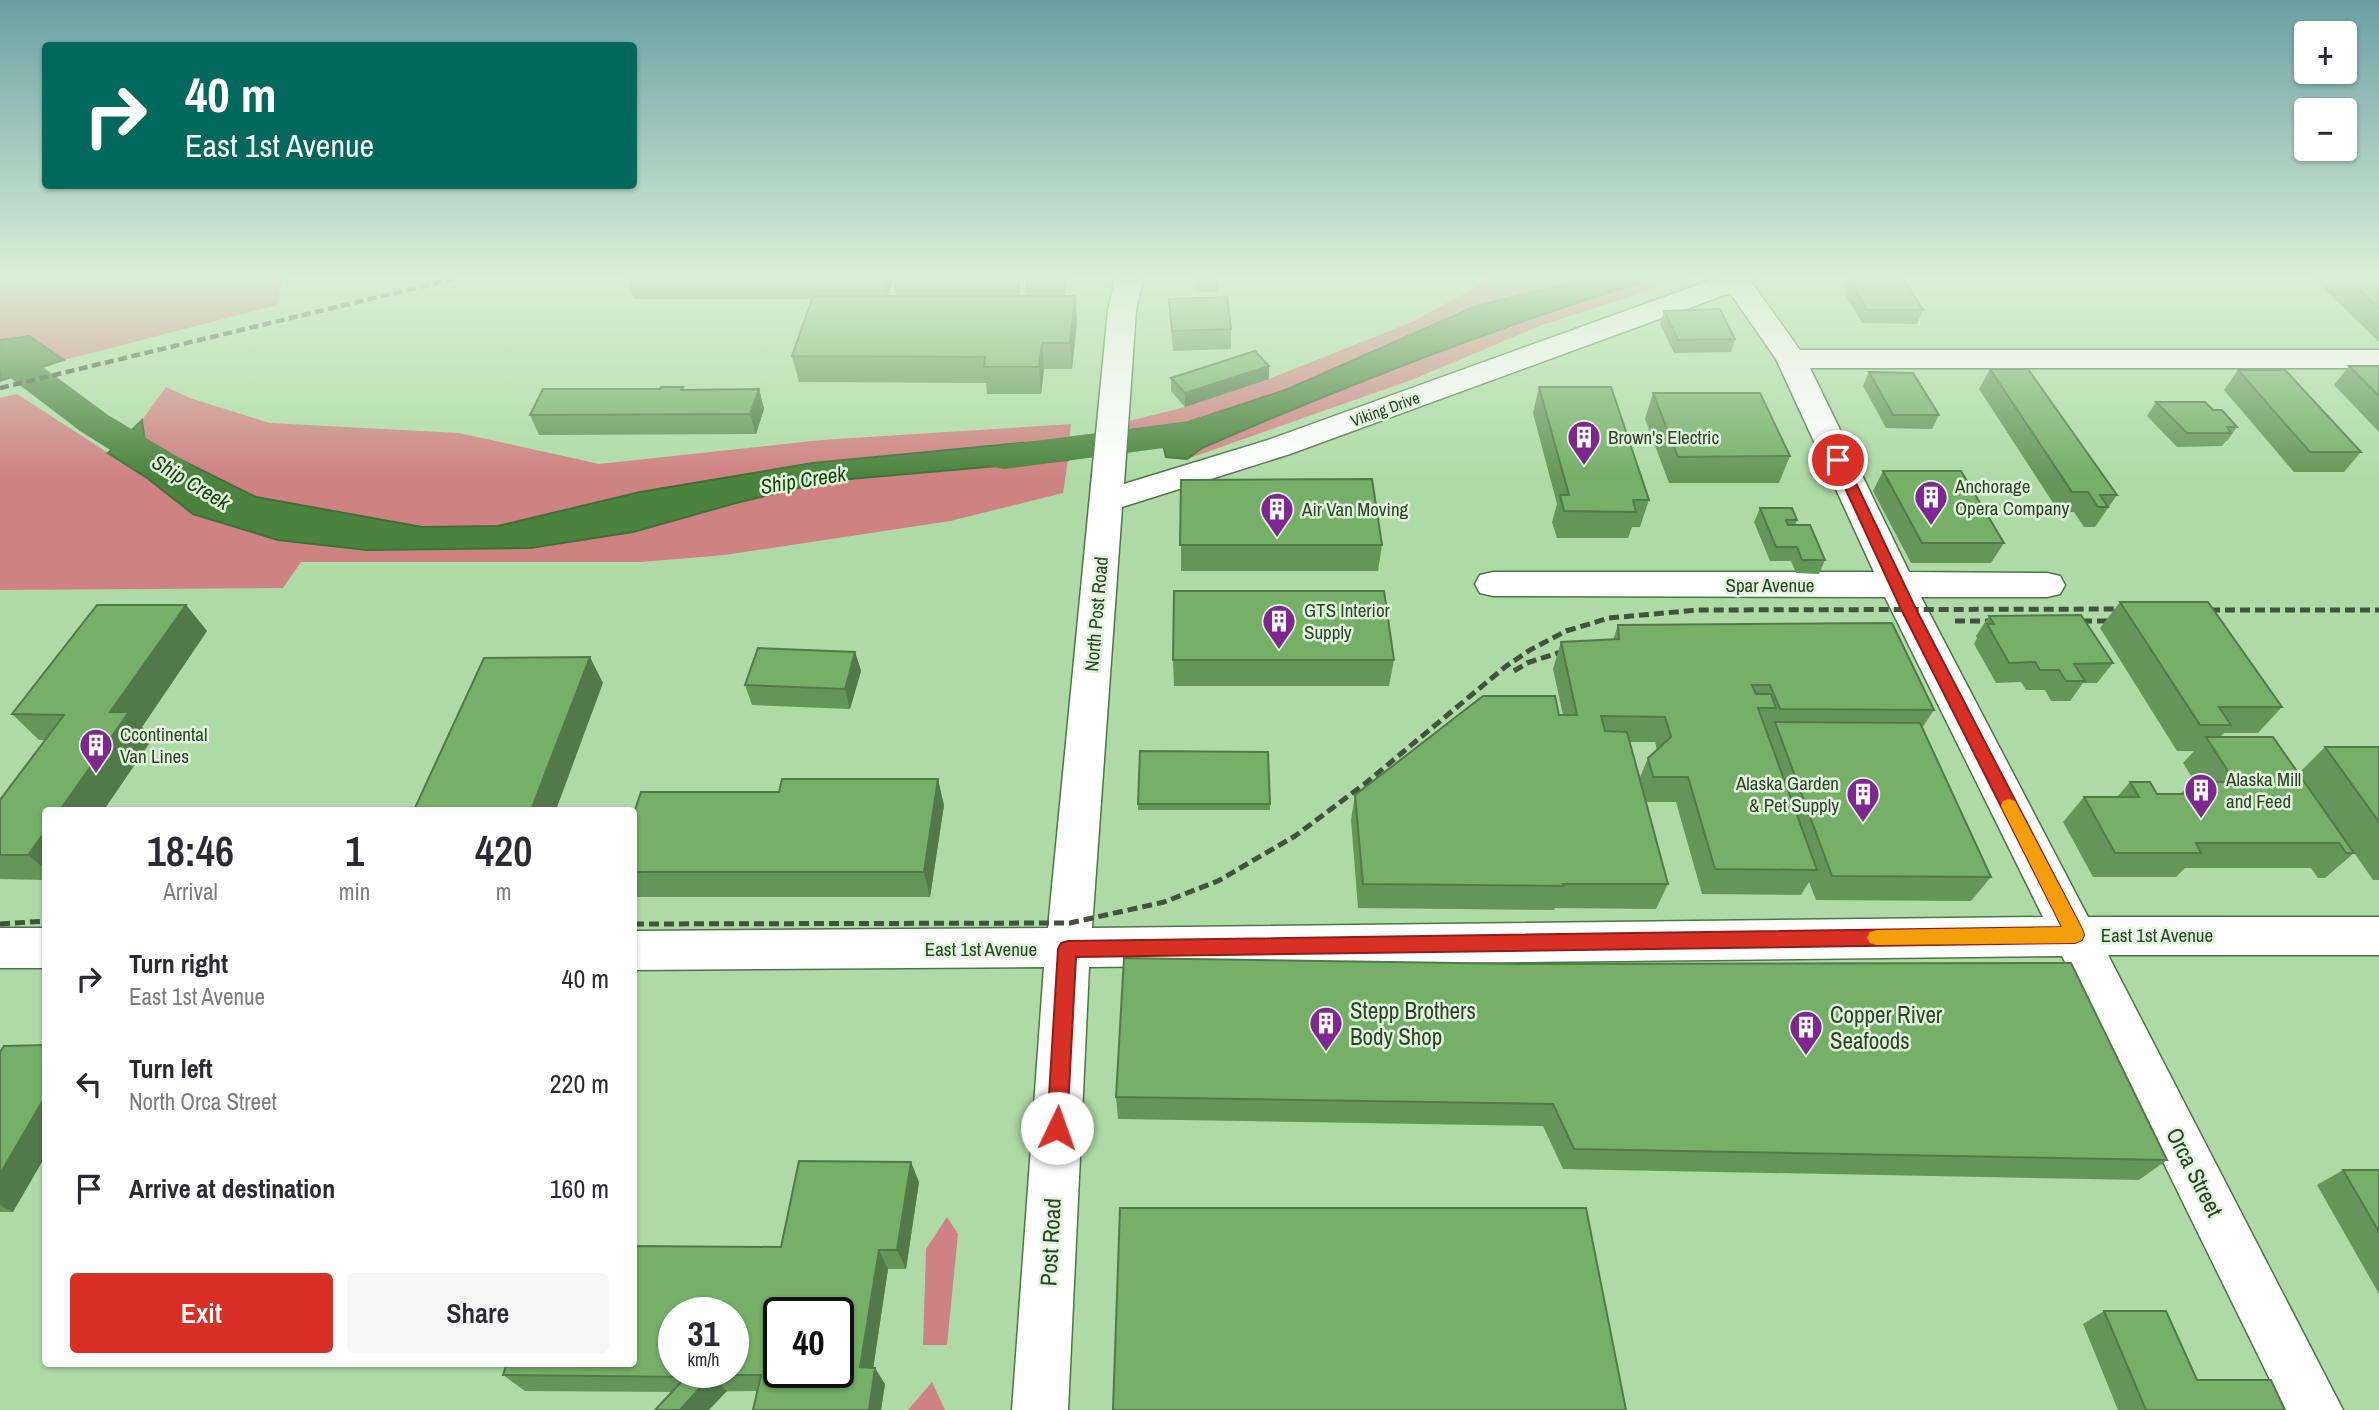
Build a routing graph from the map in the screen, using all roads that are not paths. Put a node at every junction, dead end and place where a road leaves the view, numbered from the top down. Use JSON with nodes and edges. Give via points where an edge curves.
{"nodes":[{"id":1,"x":1119,"y":345,"type":"edge"},
{"id":2,"x":1560,"y":345,"type":"edge"},
{"id":3,"x":1781,"y":345,"type":"edge"},
{"id":4,"x":1791,"y":359,"type":"junction"},
{"id":5,"x":2374,"y":363,"type":"edge"},
{"id":6,"x":1107,"y":487,"type":"junction"},
{"id":7,"x":1493,"y":584,"type":"dead end"},
{"id":8,"x":2047,"y":585,"type":"dead end"},
{"id":9,"x":1898,"y":586,"type":"junction"},
{"id":10,"x":2075,"y":935,"type":"junction"},
{"id":11,"x":2379,"y":936,"type":"edge"},
{"id":12,"x":0,"y":948,"type":"edge"},
{"id":13,"x":42,"y":948,"type":"edge"},
{"id":14,"x":1068,"y":949,"type":"junction"},
{"id":15,"x":637,"y":950,"type":"edge"},
{"id":16,"x":1040,"y":1410,"type":"edge"},
{"id":17,"x":2315,"y":1410,"type":"edge"}],
"edges":[{"from":1,"to":6,"type":"street","name":"North Post Road"},
{"from":2,"to":6,"type":"street","name":"Viking Drive","via":[[1279,447]]},
{"from":3,"to":4,"type":"street","name":"Orca Street"},
{"from":4,"to":5,"type":"street"},
{"from":4,"to":9,"type":"street","name":"Orca Street"},
{"from":6,"to":14,"type":"street","name":"North Post Road"},
{"from":7,"to":9,"type":"street","name":"Spar Avenue"},
{"from":8,"to":9,"type":"street","name":"Spar Avenue"},
{"from":9,"to":10,"type":"street","name":"Orca Street"},
{"from":10,"to":11,"type":"street","name":"East 1st Avenue"},
{"from":10,"to":14,"type":"street","name":"East 1st Avenue"},
{"from":10,"to":17,"type":"street","name":"Orca Street"},
{"from":12,"to":13,"type":"street"},
{"from":14,"to":15,"type":"street","name":"East 1st Avenue"},
{"from":14,"to":16,"type":"street","name":"Post Road"}]}
